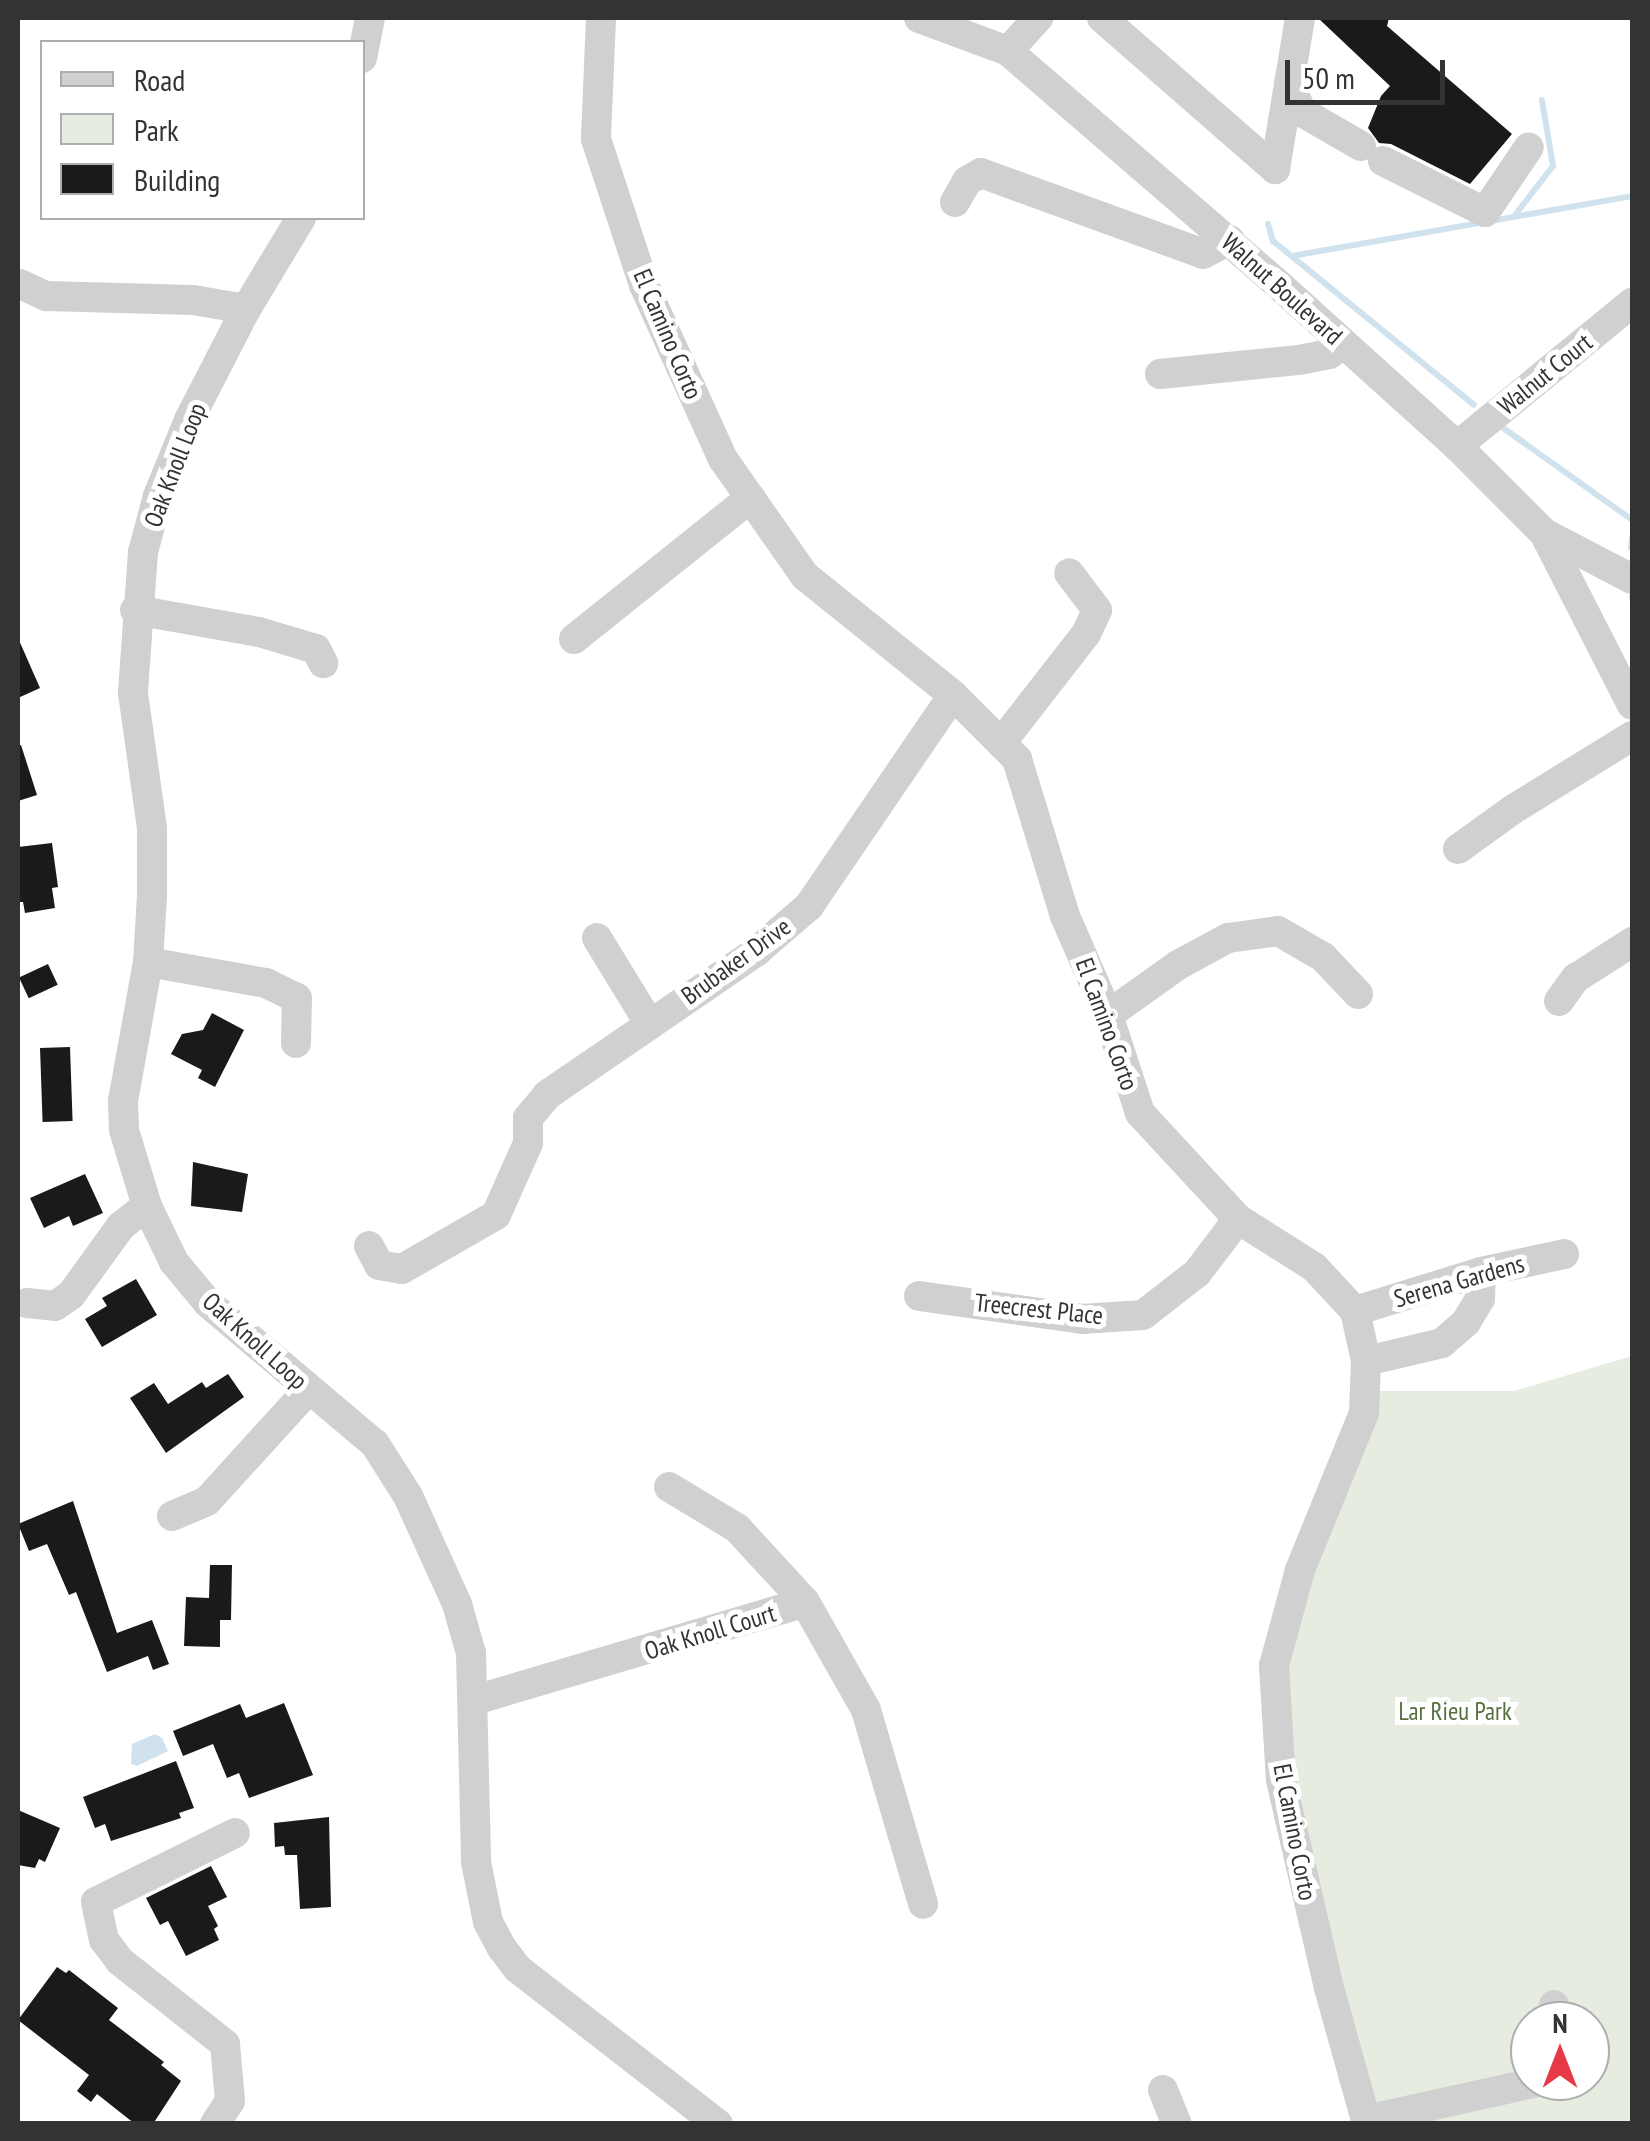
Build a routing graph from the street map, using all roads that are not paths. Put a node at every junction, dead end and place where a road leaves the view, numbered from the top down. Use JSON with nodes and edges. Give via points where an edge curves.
{"nodes":[{"id":1,"x":370,"y":18,"type":"edge"},
{"id":2,"x":602,"y":18,"type":"edge"},
{"id":3,"x":920,"y":18,"type":"edge"},
{"id":4,"x":1038,"y":18,"type":"edge"},
{"id":5,"x":1102,"y":18,"type":"edge"},
{"id":6,"x":1300,"y":18,"type":"edge"},
{"id":7,"x":365,"y":43,"type":"edge"},
{"id":8,"x":1008,"y":51,"type":"junction"},
{"id":9,"x":1289,"y":83,"type":"junction"},
{"id":10,"x":1529,"y":147,"type":"dead end"},
{"id":11,"x":955,"y":202,"type":"dead end"},
{"id":12,"x":300,"y":220,"type":"edge"},
{"id":13,"x":1229,"y":240,"type":"junction"},
{"id":14,"x":20,"y":284,"type":"dead end"},
{"id":15,"x":1632,"y":302,"type":"edge"},
{"id":16,"x":246,"y":309,"type":"junction"},
{"id":17,"x":1344,"y":344,"type":"junction"},
{"id":18,"x":1160,"y":374,"type":"dead end"},
{"id":19,"x":1457,"y":446,"type":"junction"},
{"id":20,"x":750,"y":498,"type":"junction"},
{"id":21,"x":1544,"y":533,"type":"junction"},
{"id":22,"x":1070,"y":573,"type":"dead end"},
{"id":23,"x":1632,"y":579,"type":"edge"},
{"id":24,"x":136,"y":610,"type":"junction"},
{"id":25,"x":574,"y":640,"type":"dead end"},
{"id":26,"x":323,"y":663,"type":"dead end"},
{"id":27,"x":953,"y":695,"type":"junction"},
{"id":28,"x":1632,"y":706,"type":"edge"},
{"id":29,"x":1632,"y":736,"type":"edge"},
{"id":30,"x":1001,"y":743,"type":"junction"},
{"id":31,"x":1458,"y":849,"type":"dead end"},
{"id":32,"x":597,"y":938,"type":"dead end"},
{"id":33,"x":1632,"y":942,"type":"edge"},
{"id":34,"x":148,"y":962,"type":"junction"},
{"id":35,"x":1358,"y":994,"type":"dead end"},
{"id":36,"x":1559,"y":1002,"type":"dead end"},
{"id":37,"x":1108,"y":1015,"type":"junction"},
{"id":38,"x":649,"y":1023,"type":"junction"},
{"id":39,"x":296,"y":1043,"type":"dead end"},
{"id":40,"x":147,"y":1206,"type":"junction"},
{"id":41,"x":1238,"y":1219,"type":"junction"},
{"id":42,"x":369,"y":1246,"type":"dead end"},
{"id":43,"x":1564,"y":1254,"type":"dead end"},
{"id":44,"x":1482,"y":1272,"type":"junction"},
{"id":45,"x":919,"y":1296,"type":"dead end"},
{"id":46,"x":27,"y":1302,"type":"dead end"},
{"id":47,"x":1355,"y":1311,"type":"junction"},
{"id":48,"x":1366,"y":1361,"type":"junction"},
{"id":49,"x":308,"y":1389,"type":"junction"},
{"id":50,"x":668,"y":1488,"type":"dead end"},
{"id":51,"x":172,"y":1516,"type":"dead end"},
{"id":52,"x":805,"y":1602,"type":"junction"},
{"id":53,"x":474,"y":1700,"type":"junction"},
{"id":54,"x":234,"y":1833,"type":"dead end"},
{"id":55,"x":923,"y":1904,"type":"dead end"},
{"id":56,"x":1510,"y":2088,"type":"edge"},
{"id":57,"x":1162,"y":2090,"type":"dead end"},
{"id":58,"x":1366,"y":2122,"type":"edge"},
{"id":59,"x":216,"y":2124,"type":"edge"},
{"id":60,"x":718,"y":2124,"type":"edge"},
{"id":61,"x":1176,"y":2124,"type":"edge"}],
"edges":[{"from":1,"to":7,"type":"street"},
{"from":2,"to":20,"type":"street","name":"El Camino Corto","via":[[596,139],[644,285],[723,459]]},
{"from":3,"to":8,"type":"street","name":"Walnut Boulevard"},
{"from":4,"to":8,"type":"street"},
{"from":5,"to":9,"type":"street","via":[[1275,169]]},
{"from":6,"to":9,"type":"street"},
{"from":8,"to":13,"type":"street","name":"Walnut Boulevard"},
{"from":9,"to":10,"type":"street","via":[[1302,112],[1485,212]]},
{"from":11,"to":13,"type":"street","via":[[967,181],[981,173],[1203,254]]},
{"from":12,"to":16,"type":"street","name":"Oak Knoll Loop"},
{"from":13,"to":17,"type":"street","name":"Walnut Boulevard"},
{"from":14,"to":16,"type":"street","via":[[46,296],[193,300]]},
{"from":15,"to":19,"type":"street","name":"Walnut Court"},
{"from":16,"to":24,"type":"street","name":"Oak Knoll Loop","via":[[158,496]]},
{"from":17,"to":18,"type":"street","via":[[1299,360]]},
{"from":17,"to":19,"type":"street","name":"Walnut Boulevard"},
{"from":19,"to":21,"type":"street","name":"Walnut Boulevard"},
{"from":20,"to":25,"type":"street"},
{"from":20,"to":27,"type":"street","name":"El Camino Corto","via":[[805,576]]},
{"from":21,"to":23,"type":"street","name":"Walnut Boulevard"},
{"from":21,"to":28,"type":"street"},
{"from":22,"to":30,"type":"street","via":[[1098,610]]},
{"from":24,"to":26,"type":"street","via":[[259,632],[316,649]]},
{"from":24,"to":34,"type":"street","name":"Oak Knoll Loop","via":[[133,693],[152,829]]},
{"from":27,"to":30,"type":"street","name":"El Camino Corto"},
{"from":27,"to":38,"type":"street","name":"Brubaker Drive","via":[[809,906],[757,951]]},
{"from":29,"to":31,"type":"street"},
{"from":30,"to":37,"type":"street","name":"El Camino Corto","via":[[1017,759],[1066,916]]},
{"from":32,"to":38,"type":"street"},
{"from":33,"to":36,"type":"street","via":[[1576,978]]},
{"from":34,"to":39,"type":"street","via":[[266,983],[297,998]]},
{"from":34,"to":40,"type":"street","name":"Oak Knoll Loop","via":[[123,1101],[124,1130]]},
{"from":35,"to":37,"type":"street","via":[[1323,956],[1278,931],[1228,938]]},
{"from":37,"to":41,"type":"street","name":"El Camino Corto","via":[[1140,1113]]},
{"from":38,"to":42,"type":"street","name":"Brubaker Drive","via":[[548,1095],[528,1118],[528,1143],[496,1215],[402,1270],[379,1265]]},
{"from":40,"to":46,"type":"street","via":[[121,1226],[71,1296],[55,1306]]},
{"from":40,"to":49,"type":"street","name":"Oak Knoll Loop","via":[[174,1262],[208,1303]]},
{"from":41,"to":45,"type":"street","name":"Treecrest Place","via":[[1197,1273],[1143,1315],[1082,1318]]},
{"from":41,"to":47,"type":"street","name":"El Camino Corto","via":[[1314,1267]]},
{"from":43,"to":44,"type":"street","name":"Serena Gardens"},
{"from":44,"to":47,"type":"street","name":"Serena Gardens"},
{"from":44,"to":48,"type":"street","via":[[1480,1298],[1442,1344]]},
{"from":47,"to":48,"type":"street","name":"El Camino Corto"},
{"from":48,"to":58,"type":"street","name":"El Camino Corto","via":[[1364,1413],[1300,1570],[1274,1666],[1281,1780]]},
{"from":49,"to":51,"type":"street","via":[[206,1501]]},
{"from":49,"to":53,"type":"street","name":"Oak Knoll Loop","via":[[375,1444],[408,1496],[457,1604],[471,1653]]},
{"from":50,"to":52,"type":"street","via":[[737,1528]]},
{"from":52,"to":53,"type":"street","name":"Oak Knoll Court"},
{"from":52,"to":55,"type":"street","name":"Oak Knoll Court","via":[[866,1710]]},
{"from":53,"to":60,"type":"street","name":"Oak Knoll Loop","via":[[476,1862],[488,1922],[502,1948],[518,1969]]},
{"from":54,"to":59,"type":"street","via":[[96,1902],[104,1940],[120,1961],[225,2044],[230,2101]]},
{"from":56,"to":58,"type":"street"},
{"from":57,"to":61,"type":"street"}]}
